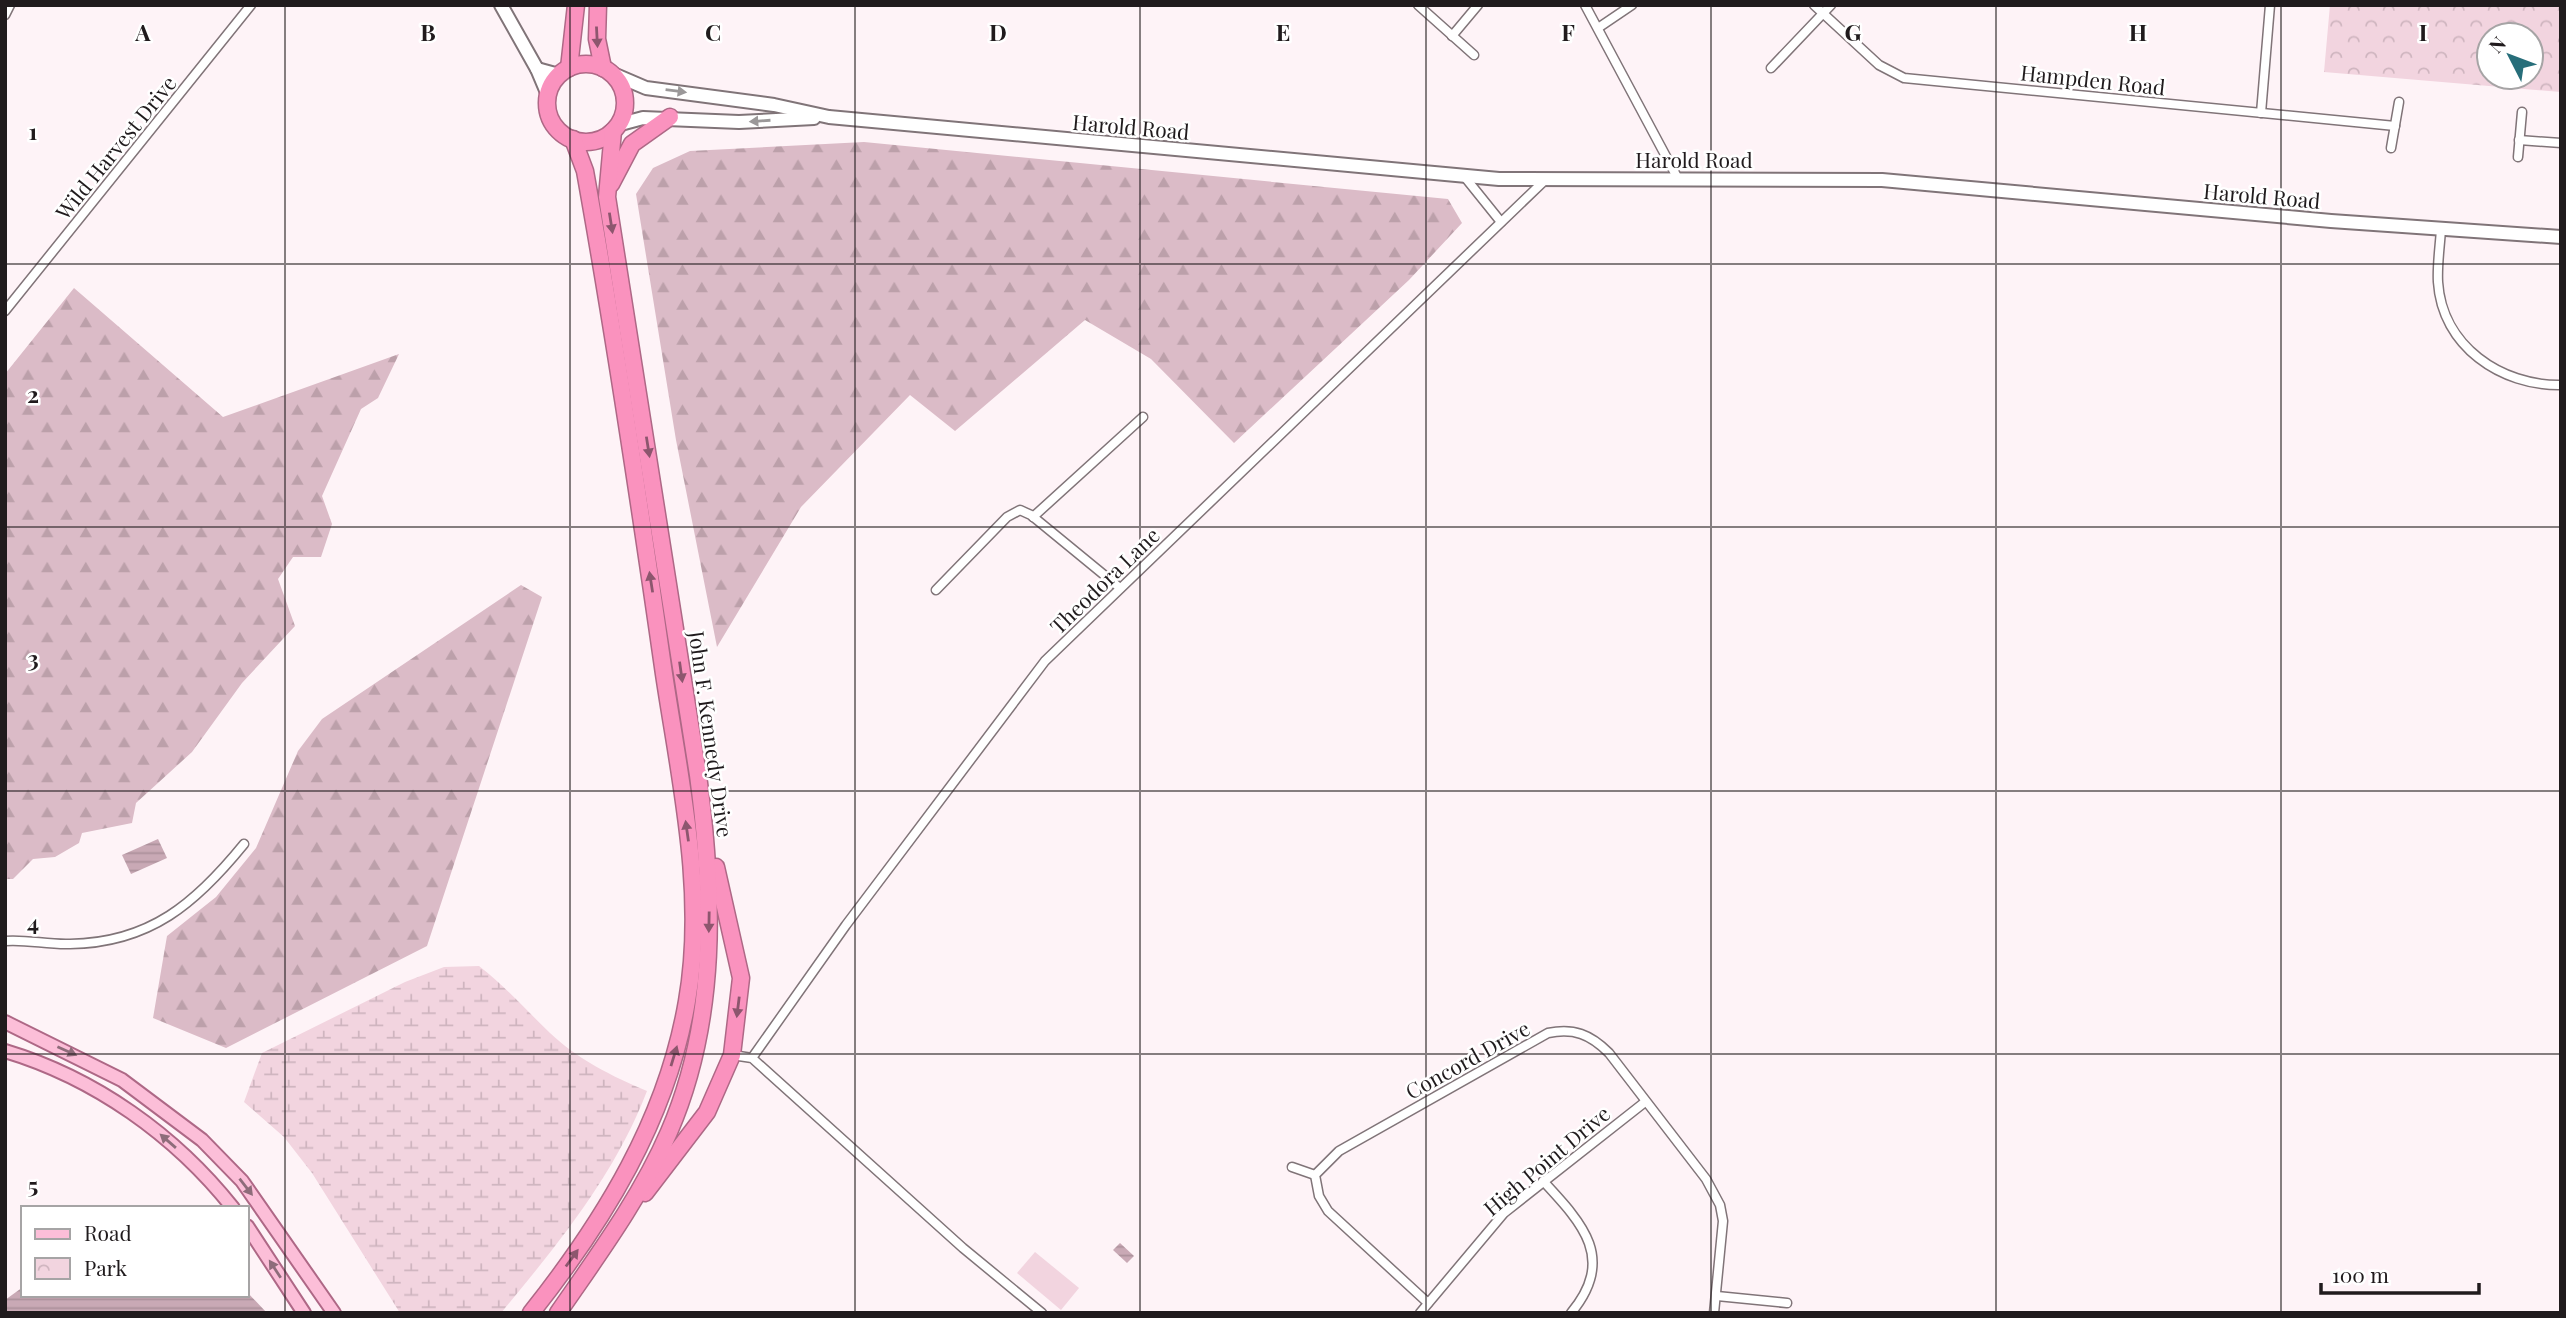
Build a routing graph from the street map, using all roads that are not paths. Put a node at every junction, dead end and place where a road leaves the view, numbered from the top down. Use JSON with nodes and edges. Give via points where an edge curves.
{"nodes":[{"id":1,"x":10,"y":5,"type":"edge"},
{"id":2,"x":251,"y":5,"type":"edge"},
{"id":3,"x":500,"y":5,"type":"edge"},
{"id":4,"x":576,"y":5,"type":"edge"},
{"id":5,"x":598,"y":5,"type":"edge"},
{"id":6,"x":1418,"y":5,"type":"edge"},
{"id":7,"x":1478,"y":5,"type":"edge"},
{"id":8,"x":1585,"y":5,"type":"edge"},
{"id":9,"x":1632,"y":5,"type":"edge"},
{"id":10,"x":1814,"y":5,"type":"edge"},
{"id":11,"x":1831,"y":5,"type":"edge"},
{"id":12,"x":2270,"y":5,"type":"edge"},
{"id":13,"x":1823,"y":13,"type":"junction"},
{"id":14,"x":5,"y":15,"type":"edge"},
{"id":15,"x":1598,"y":28,"type":"junction"},
{"id":16,"x":1452,"y":36,"type":"junction"},
{"id":17,"x":1474,"y":55,"type":"dead end"},
{"id":18,"x":1770,"y":68,"type":"dead end"},
{"id":19,"x":537,"y":69,"type":"junction"},
{"id":20,"x":607,"y":71,"type":"junction"},
{"id":21,"x":564,"y":72,"type":"junction"},
{"id":22,"x":548,"y":95,"type":"junction"},
{"id":23,"x":2399,"y":102,"type":"dead end"},
{"id":24,"x":2522,"y":112,"type":"dead end"},
{"id":25,"x":2261,"y":113,"type":"junction"},
{"id":26,"x":670,"y":117,"type":"junction"},
{"id":27,"x":828,"y":117,"type":"junction"},
{"id":28,"x":2395,"y":126,"type":"junction"},
{"id":29,"x":615,"y":128,"type":"junction"},
{"id":30,"x":573,"y":139,"type":"junction"},
{"id":31,"x":2519,"y":140,"type":"junction"},
{"id":32,"x":2561,"y":143,"type":"edge"},
{"id":33,"x":2391,"y":148,"type":"dead end"},
{"id":34,"x":2518,"y":157,"type":"dead end"},
{"id":35,"x":1464,"y":176,"type":"junction"},
{"id":36,"x":1677,"y":177,"type":"junction"},
{"id":37,"x":1543,"y":182,"type":"junction"},
{"id":38,"x":607,"y":197,"type":"junction"},
{"id":39,"x":1501,"y":222,"type":"junction"},
{"id":40,"x":2441,"y":229,"type":"junction"},
{"id":41,"x":2561,"y":237,"type":"edge"},
{"id":42,"x":5,"y":311,"type":"edge"},
{"id":43,"x":2561,"y":385,"type":"edge"},
{"id":44,"x":1143,"y":417,"type":"dead end"},
{"id":45,"x":1034,"y":517,"type":"junction"},
{"id":46,"x":1120,"y":588,"type":"junction"},
{"id":47,"x":936,"y":590,"type":"dead end"},
{"id":48,"x":244,"y":844,"type":"dead end"},
{"id":49,"x":708,"y":845,"type":"junction"},
{"id":50,"x":5,"y":941,"type":"edge"},
{"id":51,"x":5,"y":1022,"type":"edge"},
{"id":52,"x":5,"y":1051,"type":"edge"},
{"id":53,"x":732,"y":1055,"type":"junction"},
{"id":54,"x":752,"y":1058,"type":"junction"},
{"id":55,"x":1645,"y":1102,"type":"junction"},
{"id":56,"x":1292,"y":1167,"type":"dead end"},
{"id":57,"x":1315,"y":1175,"type":"junction"},
{"id":58,"x":1543,"y":1181,"type":"junction"},
{"id":59,"x":231,"y":1206,"type":"edge"},
{"id":60,"x":620,"y":1224,"type":"junction"},
{"id":61,"x":248,"y":1228,"type":"edge"},
{"id":62,"x":1717,"y":1296,"type":"junction"},
{"id":63,"x":1428,"y":1303,"type":"junction"},
{"id":64,"x":1787,"y":1303,"type":"dead end"},
{"id":65,"x":304,"y":1313,"type":"edge"},
{"id":66,"x":334,"y":1313,"type":"edge"},
{"id":67,"x":531,"y":1313,"type":"edge"},
{"id":68,"x":558,"y":1313,"type":"edge"},
{"id":69,"x":1042,"y":1313,"type":"edge"},
{"id":70,"x":1420,"y":1313,"type":"edge"},
{"id":71,"x":1571,"y":1313,"type":"edge"},
{"id":72,"x":1714,"y":1313,"type":"edge"}],
"edges":[{"from":1,"to":14,"type":"street"},
{"from":2,"to":42,"type":"street","name":"Wild Harvest Drive"},
{"from":3,"to":19,"type":"main road"},
{"from":4,"to":21,"type":"highway"},
{"from":5,"to":20,"type":"highway","name":"John F. Kennedy Drive","one_way":true,"via":[[597,38]]},
{"from":6,"to":16,"type":"street"},
{"from":7,"to":16,"type":"street"},
{"from":8,"to":15,"type":"street"},
{"from":9,"to":15,"type":"street"},
{"from":10,"to":13,"type":"street","name":"Hampden Road"},
{"from":11,"to":13,"type":"street"},
{"from":12,"to":25,"type":"street"},
{"from":13,"to":18,"type":"street"},
{"from":13,"to":25,"type":"street","name":"Hampden Road","via":[[1879,65],[1905,78]]},
{"from":15,"to":36,"type":"street"},
{"from":16,"to":17,"type":"street"},
{"from":19,"to":21,"type":"main road"},
{"from":19,"to":22,"type":"main road"},
{"from":20,"to":21,"type":"highway","via":[[584,64]]},
{"from":20,"to":27,"type":"main road","name":"Harold Road","one_way":true,"via":[[646,88]]},
{"from":20,"to":29,"type":"highway","name":"John F. Kennedy Drive","via":[[619,82],[624,97],[624,112]]},
{"from":21,"to":22,"type":"highway"},
{"from":22,"to":30,"type":"highway","name":"John F. Kennedy Drive","via":[[553,123]]},
{"from":23,"to":28,"type":"street"},
{"from":24,"to":31,"type":"street"},
{"from":25,"to":28,"type":"street","name":"Hampden Road"},
{"from":27,"to":26,"type":"main road","name":"Harold Road","one_way":true,"via":[[739,122]]},
{"from":26,"to":29,"type":"main road","name":"Harold Road","via":[[636,118]]},
{"from":26,"to":38,"type":"highway","via":[[632,144],[619,163]]},
{"from":27,"to":35,"type":"main road","name":"Harold Road"},
{"from":28,"to":33,"type":"street"},
{"from":29,"to":30,"type":"highway","via":[[594,141]]},
{"from":29,"to":38,"type":"highway","name":"John F. Kennedy Drive"},
{"from":67,"to":30,"type":"highway","name":"John F. Kennedy Drive","one_way":true,"via":[[613,1197],[652,1121],[680,1035],[693,959],[690,852],[651,584],[586,171]]},
{"from":31,"to":32,"type":"street"},
{"from":31,"to":34,"type":"street"},
{"from":35,"to":37,"type":"main road","name":"Harold Road"},
{"from":35,"to":39,"type":"street"},
{"from":36,"to":37,"type":"main road","name":"Harold Road"},
{"from":36,"to":40,"type":"main road","name":"Harold Road","via":[[1882,180]]},
{"from":37,"to":39,"type":"street","name":"Theodora Lane"},
{"from":38,"to":49,"type":"highway","name":"John F. Kennedy Drive","one_way":true},
{"from":39,"to":46,"type":"street","name":"Theodora Lane"},
{"from":40,"to":41,"type":"main road","name":"Harold Road"},
{"from":40,"to":43,"type":"street","via":[[2438,283],[2444,313],[2459,340],[2482,362],[2516,380]]},
{"from":44,"to":45,"type":"street"},
{"from":45,"to":46,"type":"street"},
{"from":45,"to":47,"type":"street","via":[[1020,510],[1007,517]]},
{"from":46,"to":54,"type":"street","name":"Theodora Lane","via":[[1021,690]]},
{"from":48,"to":50,"type":"street","via":[[175,914],[131,936],[100,943]]},
{"from":49,"to":53,"type":"highway","one_way":true,"via":[[741,978]]},
{"from":49,"to":60,"type":"highway","name":"John F. Kennedy Drive","one_way":true,"via":[[708,959],[698,1045],[669,1132]]},
{"from":51,"to":66,"type":"main road","one_way":true,"via":[[122,1080],[202,1140],[242,1181]]},
{"from":59,"to":52,"type":"main road","one_way":true,"via":[[175,1147],[132,1113],[70,1076]]},
{"from":53,"to":54,"type":"street"},
{"from":53,"to":60,"type":"highway","via":[[707,1112]]},
{"from":54,"to":69,"type":"street"},
{"from":55,"to":57,"type":"street","name":"Concord Drive","via":[[1609,1053],[1588,1035],[1548,1033],[1339,1151]]},
{"from":55,"to":58,"type":"street","name":"High Point Drive"},
{"from":55,"to":62,"type":"street","name":"Concord Drive","via":[[1706,1179],[1720,1205],[1723,1221]]},
{"from":56,"to":57,"type":"street"},
{"from":57,"to":63,"type":"street","via":[[1328,1211]]},
{"from":58,"to":63,"type":"street","name":"High Point Drive","via":[[1496,1221]]},
{"from":58,"to":71,"type":"street","via":[[1568,1209],[1592,1251],[1593,1276]]},
{"from":60,"to":68,"type":"highway","name":"John F. Kennedy Drive"},
{"from":65,"to":61,"type":"main road","one_way":true},
{"from":62,"to":64,"type":"street"},
{"from":62,"to":72,"type":"street","name":"Concord Drive"},
{"from":63,"to":70,"type":"street","name":"High Point Drive"}]}
